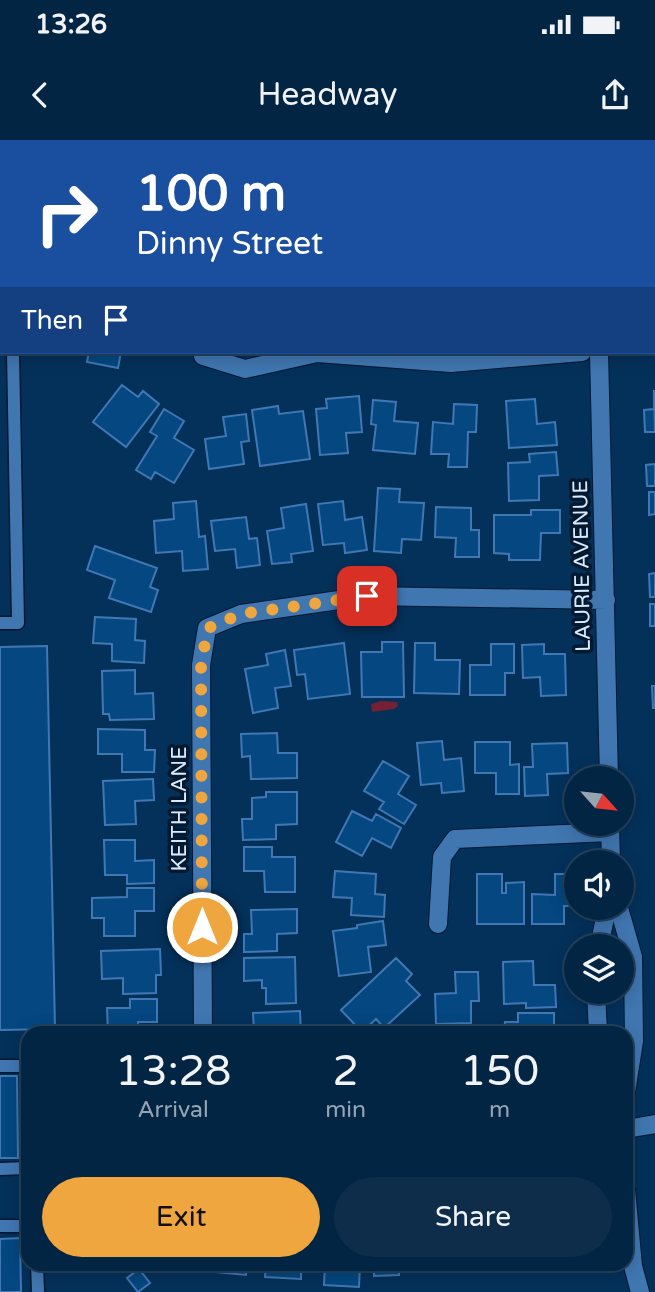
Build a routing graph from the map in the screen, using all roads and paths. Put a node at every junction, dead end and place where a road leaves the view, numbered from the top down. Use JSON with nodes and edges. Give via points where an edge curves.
{"nodes":[{"id":1,"x":13,"y":354,"type":"edge"},
{"id":2,"x":312,"y":354,"type":"edge"},
{"id":3,"x":330,"y":354,"type":"edge"},
{"id":4,"x":558,"y":354,"type":"edge"},
{"id":5,"x":599,"y":354,"type":"edge"},
{"id":6,"x":203,"y":356,"type":"dead end"},
{"id":7,"x":606,"y":600,"type":"junction"},
{"id":8,"x":0,"y":623,"type":"edge"},
{"id":9,"x":609,"y":766,"type":"edge"},
{"id":10,"x":564,"y":831,"type":"edge"},
{"id":11,"x":622,"y":920,"type":"edge"},
{"id":12,"x":438,"y":924,"type":"dead end"},
{"id":13,"x":597,"y":1004,"type":"edge"},
{"id":14,"x":203,"y":1026,"type":"edge"},
{"id":15,"x":598,"y":1026,"type":"edge"},
{"id":16,"x":633,"y":1047,"type":"edge"},
{"id":17,"x":0,"y":1066,"type":"edge"},
{"id":18,"x":21,"y":1066,"type":"edge"},
{"id":19,"x":655,"y":1124,"type":"edge"},
{"id":20,"x":633,"y":1128,"type":"edge"},
{"id":21,"x":21,"y":1168,"type":"edge"},
{"id":22,"x":0,"y":1169,"type":"edge"},
{"id":23,"x":0,"y":1226,"type":"edge"},
{"id":24,"x":21,"y":1226,"type":"edge"},
{"id":25,"x":633,"y":1266,"type":"edge"},
{"id":26,"x":37,"y":1271,"type":"edge"},
{"id":27,"x":38,"y":1292,"type":"edge"},
{"id":28,"x":640,"y":1292,"type":"edge"}],
"edges":[{"from":1,"to":8,"type":"lane","via":[[18,623]]},
{"from":2,"to":6,"type":"street","via":[[245,369]]},
{"from":3,"to":4,"type":"street","via":[[451,363]]},
{"from":5,"to":7,"type":"street","name":"LAURIE AVENUE"},
{"from":7,"to":9,"type":"street","name":"LAURIE AVENUE"},
{"from":7,"to":14,"type":"street","name":"KEITH LANE","via":[[367,596],[241,614],[208,628],[201,664]]},
{"from":10,"to":12,"type":"street","via":[[455,839],[442,857]]},
{"from":11,"to":16,"type":"street","via":[[633,957]]},
{"from":13,"to":15,"type":"street"},
{"from":17,"to":18,"type":"lane"},
{"from":19,"to":20,"type":"street"},
{"from":21,"to":22,"type":"lane"},
{"from":23,"to":24,"type":"lane"},
{"from":25,"to":28,"type":"street"},
{"from":26,"to":27,"type":"lane"}]}
